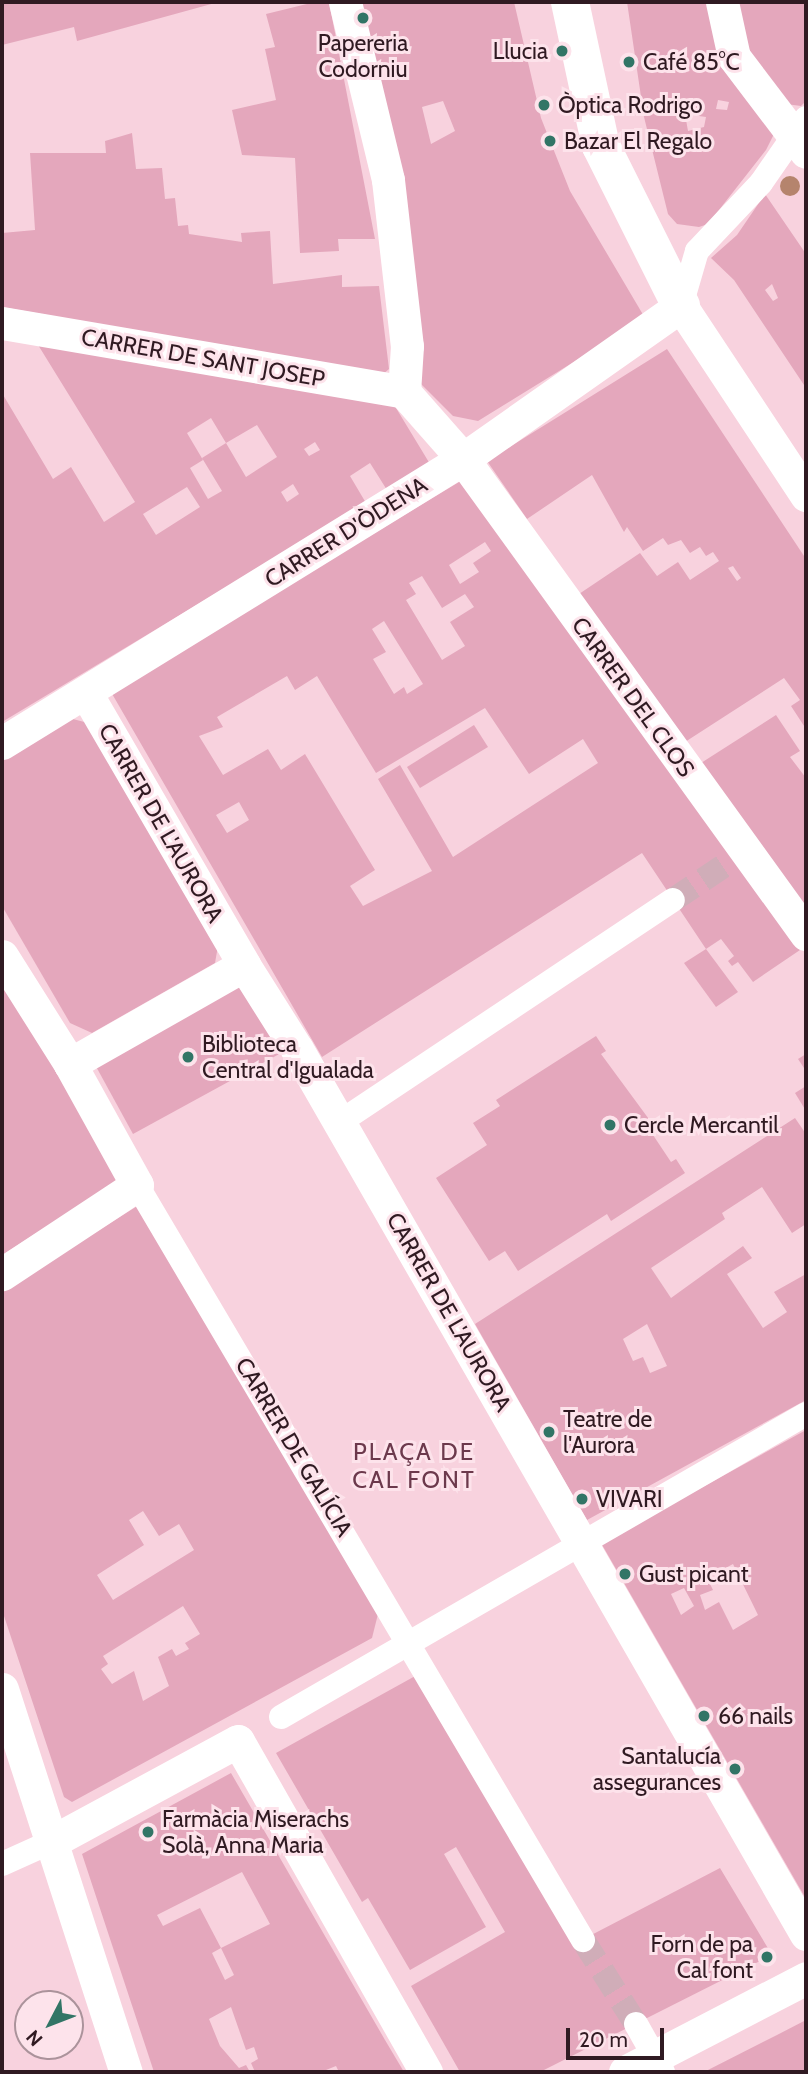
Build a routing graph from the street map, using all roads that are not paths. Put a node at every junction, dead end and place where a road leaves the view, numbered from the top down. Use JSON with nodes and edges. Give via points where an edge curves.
{"nodes":[{"id":1,"x":345,"y":2,"type":"edge"},
{"id":2,"x":570,"y":2,"type":"edge"},
{"id":3,"x":722,"y":2,"type":"edge"},
{"id":4,"x":801,"y":134,"type":"edge"},
{"id":5,"x":681,"y":306,"type":"junction"},
{"id":6,"x":2,"y":323,"type":"edge"},
{"id":7,"x":404,"y":392,"type":"junction"},
{"id":8,"x":463,"y":459,"type":"junction"},
{"id":9,"x":806,"y":495,"type":"edge"},
{"id":10,"x":86,"y":693,"type":"junction"},
{"id":11,"x":2,"y":743,"type":"edge"},
{"id":12,"x":673,"y":900,"type":"tunnel mouth"},
{"id":13,"x":806,"y":934,"type":"edge"},
{"id":14,"x":2,"y":956,"type":"edge"},
{"id":15,"x":244,"y":965,"type":"junction"},
{"id":16,"x":70,"y":1064,"type":"junction"},
{"id":17,"x":340,"y":1122,"type":"junction"},
{"id":18,"x":137,"y":1185,"type":"junction"},
{"id":19,"x":2,"y":1274,"type":"edge"},
{"id":20,"x":806,"y":1414,"type":"edge"},
{"id":21,"x":581,"y":1541,"type":"junction"},
{"id":22,"x":407,"y":1646,"type":"junction"},
{"id":23,"x":2,"y":1689,"type":"edge"},
{"id":24,"x":281,"y":1717,"type":"dead end"},
{"id":25,"x":52,"y":1841,"type":"junction"},
{"id":26,"x":2,"y":1864,"type":"edge"},
{"id":27,"x":806,"y":1934,"type":"edge"},
{"id":28,"x":583,"y":1940,"type":"tunnel mouth"},
{"id":29,"x":806,"y":1978,"type":"edge"},
{"id":30,"x":636,"y":2024,"type":"tunnel mouth"},
{"id":31,"x":659,"y":2065,"type":"edge"},
{"id":32,"x":126,"y":2072,"type":"edge"},
{"id":33,"x":426,"y":2072,"type":"edge"},
{"id":34,"x":625,"y":2072,"type":"edge"}],
"edges":[{"from":1,"to":7,"type":"street","via":[[388,180],[407,346]]},
{"from":2,"to":5,"type":"street","via":[[601,146]]},
{"from":3,"to":4,"type":"street","via":[[734,57]]},
{"from":4,"to":5,"type":"street","via":[[697,251]]},
{"from":5,"to":8,"type":"street","name":"CARRER D'ÒDENA"},
{"from":5,"to":9,"type":"street"},
{"from":6,"to":7,"type":"street","name":"CARRER DE SANT JOSEP"},
{"from":7,"to":8,"type":"street","name":"CARRER DEL CLOS"},
{"from":8,"to":10,"type":"street","name":"CARRER D'ÒDENA"},
{"from":8,"to":13,"type":"street","name":"CARRER DEL CLOS","via":[[740,856]]},
{"from":10,"to":11,"type":"street","name":"CARRER D'ÒDENA"},
{"from":10,"to":15,"type":"street","name":"CARRER DE L'AURORA"},
{"from":12,"to":17,"type":"street"},
{"from":14,"to":16,"type":"street","name":"CARRER DE GALÍCIA"},
{"from":15,"to":16,"type":"street"},
{"from":15,"to":17,"type":"street","name":"CARRER DE L'AURORA"},
{"from":16,"to":18,"type":"street","name":"CARRER DE GALÍCIA"},
{"from":17,"to":21,"type":"street","name":"CARRER DE L'AURORA"},
{"from":18,"to":19,"type":"street"},
{"from":18,"to":22,"type":"street","name":"CARRER DE GALÍCIA"},
{"from":20,"to":21,"type":"street"},
{"from":21,"to":22,"type":"street"},
{"from":21,"to":27,"type":"street","name":"CARRER DE L'AURORA"},
{"from":22,"to":24,"type":"street"},
{"from":22,"to":28,"type":"street","name":"CARRER DE GALÍCIA"},
{"from":23,"to":25,"type":"street"},
{"from":25,"to":26,"type":"street"},
{"from":25,"to":32,"type":"street"},
{"from":25,"to":33,"type":"street","via":[[238,1741]]},
{"from":29,"to":31,"type":"street"},
{"from":30,"to":31,"type":"street"},
{"from":31,"to":34,"type":"street"}]}
